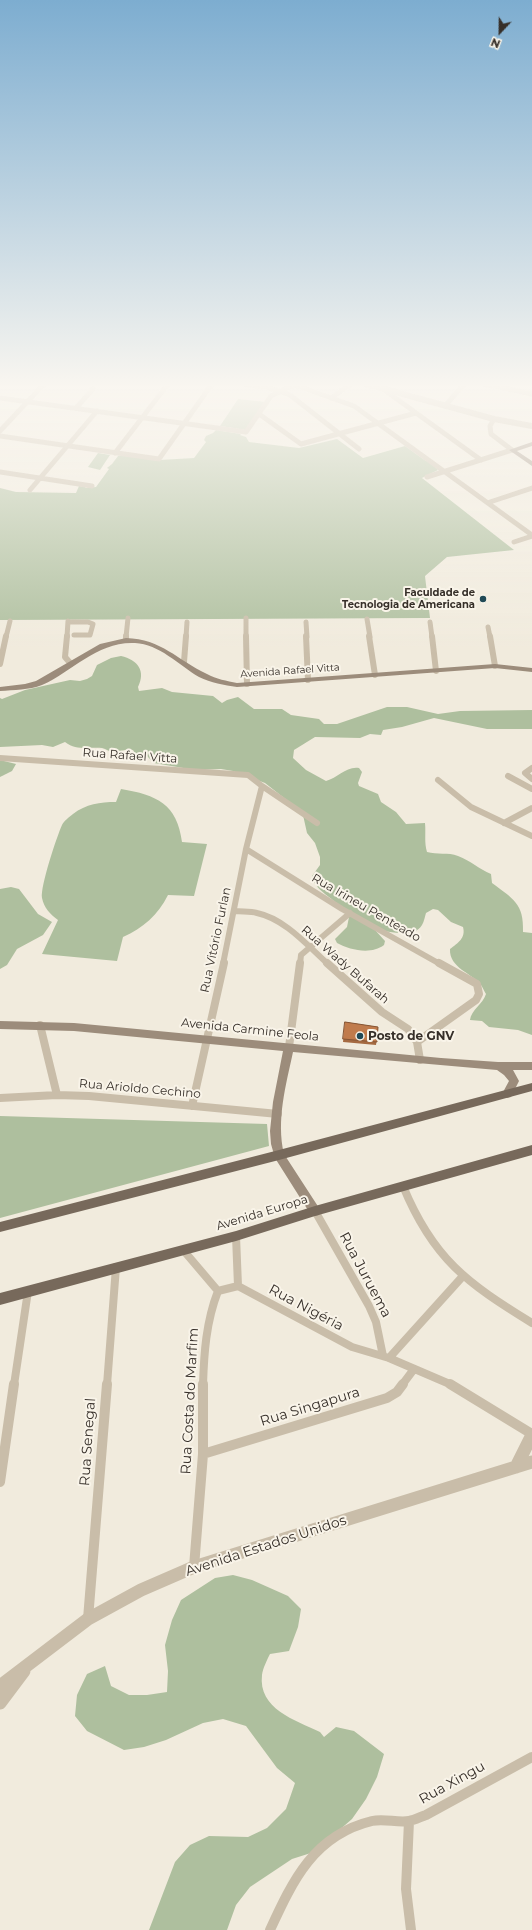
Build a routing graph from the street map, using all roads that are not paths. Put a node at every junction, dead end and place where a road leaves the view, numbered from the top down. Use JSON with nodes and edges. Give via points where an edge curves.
{"nodes":[{"id":1,"x":16,"y":474,"type":"edge"},
{"id":2,"x":42,"y":474,"type":"edge"},
{"id":3,"x":436,"y":474,"type":"edge"},
{"id":4,"x":449,"y":474,"type":"edge"},
{"id":5,"x":39,"y":477,"type":"junction"},
{"id":6,"x":427,"y":477,"type":"dead end"},
{"id":7,"x":92,"y":486,"type":"dead end"},
{"id":8,"x":532,"y":488,"type":"edge"},
{"id":9,"x":30,"y":490,"type":"dead end"},
{"id":10,"x":490,"y":502,"type":"junction"},
{"id":11,"x":532,"y":535,"type":"edge"},
{"id":12,"x":514,"y":542,"type":"dead end"},
{"id":13,"x":128,"y":618,"type":"dead end"},
{"id":14,"x":246,"y":618,"type":"dead end"},
{"id":15,"x":367,"y":619,"type":"dead end"},
{"id":16,"x":10,"y":621,"type":"dead end"},
{"id":17,"x":187,"y":622,"type":"dead end"},
{"id":18,"x":306,"y":622,"type":"dead end"},
{"id":19,"x":430,"y":622,"type":"dead end"},
{"id":20,"x":488,"y":627,"type":"dead end"},
{"id":21,"x":74,"y":636,"type":"dead end"},
{"id":22,"x":126,"y":640,"type":"junction"},
{"id":23,"x":184,"y":662,"type":"junction"},
{"id":24,"x":0,"y":664,"type":"edge"},
{"id":25,"x":71,"y":664,"type":"junction"},
{"id":26,"x":495,"y":666,"type":"junction"},
{"id":27,"x":532,"y":670,"type":"edge"},
{"id":28,"x":436,"y":671,"type":"junction"},
{"id":29,"x":375,"y":675,"type":"junction"},
{"id":30,"x":308,"y":680,"type":"junction"},
{"id":31,"x":247,"y":684,"type":"junction"},
{"id":32,"x":0,"y":689,"type":"edge"},
{"id":33,"x":0,"y":758,"type":"edge"},
{"id":34,"x":532,"y":768,"type":"edge"},
{"id":35,"x":508,"y":776,"type":"dead end"},
{"id":36,"x":532,"y":779,"type":"edge"},
{"id":37,"x":438,"y":780,"type":"dead end"},
{"id":38,"x":260,"y":784,"type":"junction"},
{"id":39,"x":532,"y":789,"type":"edge"},
{"id":40,"x":532,"y":808,"type":"edge"},
{"id":41,"x":317,"y":823,"type":"dead end"},
{"id":42,"x":504,"y":823,"type":"junction"},
{"id":43,"x":532,"y":836,"type":"edge"},
{"id":44,"x":246,"y":849,"type":"junction"},
{"id":45,"x":235,"y":911,"type":"junction"},
{"id":46,"x":350,"y":913,"type":"junction"},
{"id":47,"x":311,"y":948,"type":"junction"},
{"id":48,"x":0,"y":1025,"type":"edge"},
{"id":49,"x":40,"y":1025,"type":"junction"},
{"id":50,"x":207,"y":1038,"type":"junction"},
{"id":51,"x":417,"y":1042,"type":"junction"},
{"id":52,"x":289,"y":1047,"type":"junction"},
{"id":53,"x":420,"y":1060,"type":"junction"},
{"id":54,"x":498,"y":1066,"type":"junction"},
{"id":55,"x":532,"y":1066,"type":"edge"},
{"id":56,"x":532,"y":1087,"type":"edge"},
{"id":57,"x":507,"y":1094,"type":"junction"},
{"id":58,"x":57,"y":1095,"type":"junction"},
{"id":59,"x":0,"y":1098,"type":"edge"},
{"id":60,"x":192,"y":1106,"type":"junction"},
{"id":61,"x":278,"y":1114,"type":"junction"},
{"id":62,"x":532,"y":1150,"type":"edge"},
{"id":63,"x":279,"y":1156,"type":"junction"},
{"id":64,"x":403,"y":1186,"type":"junction"},
{"id":65,"x":315,"y":1211,"type":"junction"},
{"id":66,"x":0,"y":1227,"type":"edge"},
{"id":67,"x":236,"y":1236,"type":"junction"},
{"id":68,"x":184,"y":1251,"type":"junction"},
{"id":69,"x":116,"y":1267,"type":"junction"},
{"id":70,"x":462,"y":1276,"type":"junction"},
{"id":71,"x":238,"y":1286,"type":"junction"},
{"id":72,"x":28,"y":1291,"type":"junction"},
{"id":73,"x":218,"y":1291,"type":"junction"},
{"id":74,"x":0,"y":1299,"type":"edge"},
{"id":75,"x":532,"y":1323,"type":"edge"},
{"id":76,"x":386,"y":1357,"type":"junction"},
{"id":77,"x":414,"y":1369,"type":"junction"},
{"id":78,"x":532,"y":1435,"type":"edge"},
{"id":79,"x":203,"y":1454,"type":"junction"},
{"id":80,"x":532,"y":1462,"type":"edge"},
{"id":81,"x":516,"y":1467,"type":"junction"},
{"id":82,"x":0,"y":1482,"type":"edge"},
{"id":83,"x":194,"y":1567,"type":"junction"},
{"id":84,"x":88,"y":1619,"type":"junction"},
{"id":85,"x":32,"y":1660,"type":"junction"},
{"id":86,"x":0,"y":1686,"type":"edge"},
{"id":87,"x":0,"y":1703,"type":"edge"},
{"id":88,"x":532,"y":1757,"type":"edge"},
{"id":89,"x":409,"y":1821,"type":"junction"},
{"id":90,"x":270,"y":1930,"type":"edge"},
{"id":91,"x":411,"y":1930,"type":"edge"}],
"edges":[{"from":1,"to":5,"type":"street"},
{"from":2,"to":5,"type":"street"},
{"from":3,"to":6,"type":"street"},
{"from":4,"to":10,"type":"street"},
{"from":5,"to":7,"type":"street"},
{"from":5,"to":9,"type":"street"},
{"from":8,"to":10,"type":"street"},
{"from":10,"to":11,"type":"street"},
{"from":11,"to":12,"type":"street"},
{"from":13,"to":22,"type":"street"},
{"from":14,"to":31,"type":"street"},
{"from":15,"to":29,"type":"street"},
{"from":16,"to":24,"type":"street"},
{"from":17,"to":23,"type":"street"},
{"from":18,"to":30,"type":"street"},
{"from":19,"to":28,"type":"street"},
{"from":20,"to":26,"type":"street"},
{"from":21,"to":25,"type":"street","via":[[90,635],[93,624],[68,621],[65,657]]},
{"from":22,"to":23,"type":"main road","name":"Avenida Rafael Vitta","via":[[147,642]]},
{"from":22,"to":25,"type":"main road","name":"Avenida Rafael Vitta","via":[[99,647]]},
{"from":23,"to":31,"type":"main road","name":"Avenida Rafael Vitta","via":[[202,675],[221,682]]},
{"from":25,"to":32,"type":"main road","name":"Avenida Rafael Vitta","via":[[38,684]]},
{"from":26,"to":27,"type":"main road","name":"Avenida Rafael Vitta"},
{"from":26,"to":28,"type":"main road","name":"Avenida Rafael Vitta"},
{"from":28,"to":29,"type":"main road","name":"Avenida Rafael Vitta"},
{"from":29,"to":30,"type":"main road","name":"Avenida Rafael Vitta"},
{"from":30,"to":31,"type":"main road","name":"Avenida Rafael Vitta"},
{"from":33,"to":38,"type":"street","name":"Rua Rafael Vitta","via":[[248,775]]},
{"from":34,"to":36,"type":"street","via":[[525,773]]},
{"from":35,"to":39,"type":"street"},
{"from":37,"to":42,"type":"street","via":[[471,807]]},
{"from":38,"to":41,"type":"street","name":"Rua Rafael Vitta"},
{"from":38,"to":44,"type":"street","name":"Rua Vitório Furlan"},
{"from":40,"to":42,"type":"street"},
{"from":42,"to":43,"type":"street"},
{"from":44,"to":45,"type":"street","name":"Rua Vitório Furlan"},
{"from":44,"to":46,"type":"street","name":"Rua Irineu Penteado"},
{"from":45,"to":47,"type":"street","name":"Rua Wady Bufarah","via":[[257,913],[275,920]]},
{"from":45,"to":50,"type":"street","name":"Rua Vitório Furlan"},
{"from":46,"to":47,"type":"street"},
{"from":46,"to":51,"type":"street","name":"Rua Irineu Penteado","via":[[477,984],[479,994],[476,1000]]},
{"from":47,"to":51,"type":"street","name":"Rua Wady Bufarah","via":[[382,1012],[408,1029]]},
{"from":47,"to":52,"type":"street","via":[[301,955]]},
{"from":48,"to":49,"type":"main road","name":"Avenida Carmine Feola"},
{"from":49,"to":50,"type":"main road","name":"Avenida Carmine Feola"},
{"from":49,"to":58,"type":"street"},
{"from":50,"to":52,"type":"main road","name":"Avenida Carmine Feola"},
{"from":50,"to":60,"type":"street","name":"Rua Vitório Furlan"},
{"from":51,"to":53,"type":"street","name":"Rua Wady Bufarah"},
{"from":52,"to":53,"type":"main road","name":"Avenida Carmine Feola"},
{"from":52,"to":61,"type":"main road"},
{"from":53,"to":54,"type":"main road","name":"Avenida Carmine Feola"},
{"from":54,"to":55,"type":"main road","name":"Avenida Carmine Feola"},
{"from":54,"to":57,"type":"main road","via":[[507,1070],[514,1081]]},
{"from":56,"to":57,"type":"main road"},
{"from":57,"to":63,"type":"main road"},
{"from":58,"to":59,"type":"street","name":"Rua Arioldo Cechino"},
{"from":58,"to":60,"type":"street","name":"Rua Arioldo Cechino"},
{"from":60,"to":61,"type":"street","name":"Rua Arioldo Cechino"},
{"from":61,"to":63,"type":"main road","via":[[275,1136]]},
{"from":62,"to":64,"type":"main road","name":"Avenida Europa"},
{"from":63,"to":65,"type":"main road"},
{"from":63,"to":66,"type":"main road"},
{"from":64,"to":65,"type":"main road","name":"Avenida Europa"},
{"from":64,"to":70,"type":"street","via":[[427,1232]]},
{"from":65,"to":67,"type":"main road","name":"Avenida Europa"},
{"from":65,"to":76,"type":"street","name":"Rua Juruema","via":[[376,1322]]},
{"from":67,"to":68,"type":"main road","name":"Avenida Europa"},
{"from":67,"to":71,"type":"street"},
{"from":68,"to":69,"type":"main road","name":"Avenida Europa"},
{"from":68,"to":73,"type":"street"},
{"from":69,"to":72,"type":"main road","name":"Avenida Europa"},
{"from":69,"to":84,"type":"street","name":"Rua Senegal"},
{"from":70,"to":75,"type":"street"},
{"from":70,"to":76,"type":"street"},
{"from":71,"to":73,"type":"street"},
{"from":71,"to":76,"type":"street","name":"Rua Nigéria","via":[[337,1340]]},
{"from":72,"to":74,"type":"main road","name":"Avenida Europa"},
{"from":72,"to":82,"type":"street"},
{"from":73,"to":79,"type":"street","name":"Rua Costa do Marfim","via":[[212,1302],[205,1341]]},
{"from":76,"to":77,"type":"street","name":"Rua Nigéria"},
{"from":77,"to":78,"type":"street","name":"Rua Nigéria","via":[[448,1383]]},
{"from":77,"to":79,"type":"street","name":"Rua Singapura","via":[[397,1392],[387,1398]]},
{"from":78,"to":81,"type":"street"},
{"from":79,"to":83,"type":"street","name":"Rua Costa do Marfim"},
{"from":80,"to":81,"type":"street","name":"Avenida Estados Unidos"},
{"from":81,"to":83,"type":"street","name":"Avenida Estados Unidos"},
{"from":83,"to":84,"type":"street","name":"Avenida Estados Unidos","via":[[141,1590]]},
{"from":84,"to":85,"type":"street","name":"Avenida Estados Unidos"},
{"from":85,"to":86,"type":"street","name":"Avenida Estados Unidos"},
{"from":85,"to":87,"type":"street","name":"Avenida Estados Unidos"},
{"from":88,"to":89,"type":"street","name":"Rua Xingu","via":[[444,1807]]},
{"from":89,"to":90,"type":"street","name":"Rua Xingu","via":[[373,1820],[327,1840],[305,1863]]},
{"from":89,"to":91,"type":"street","via":[[406,1888]]}]}
